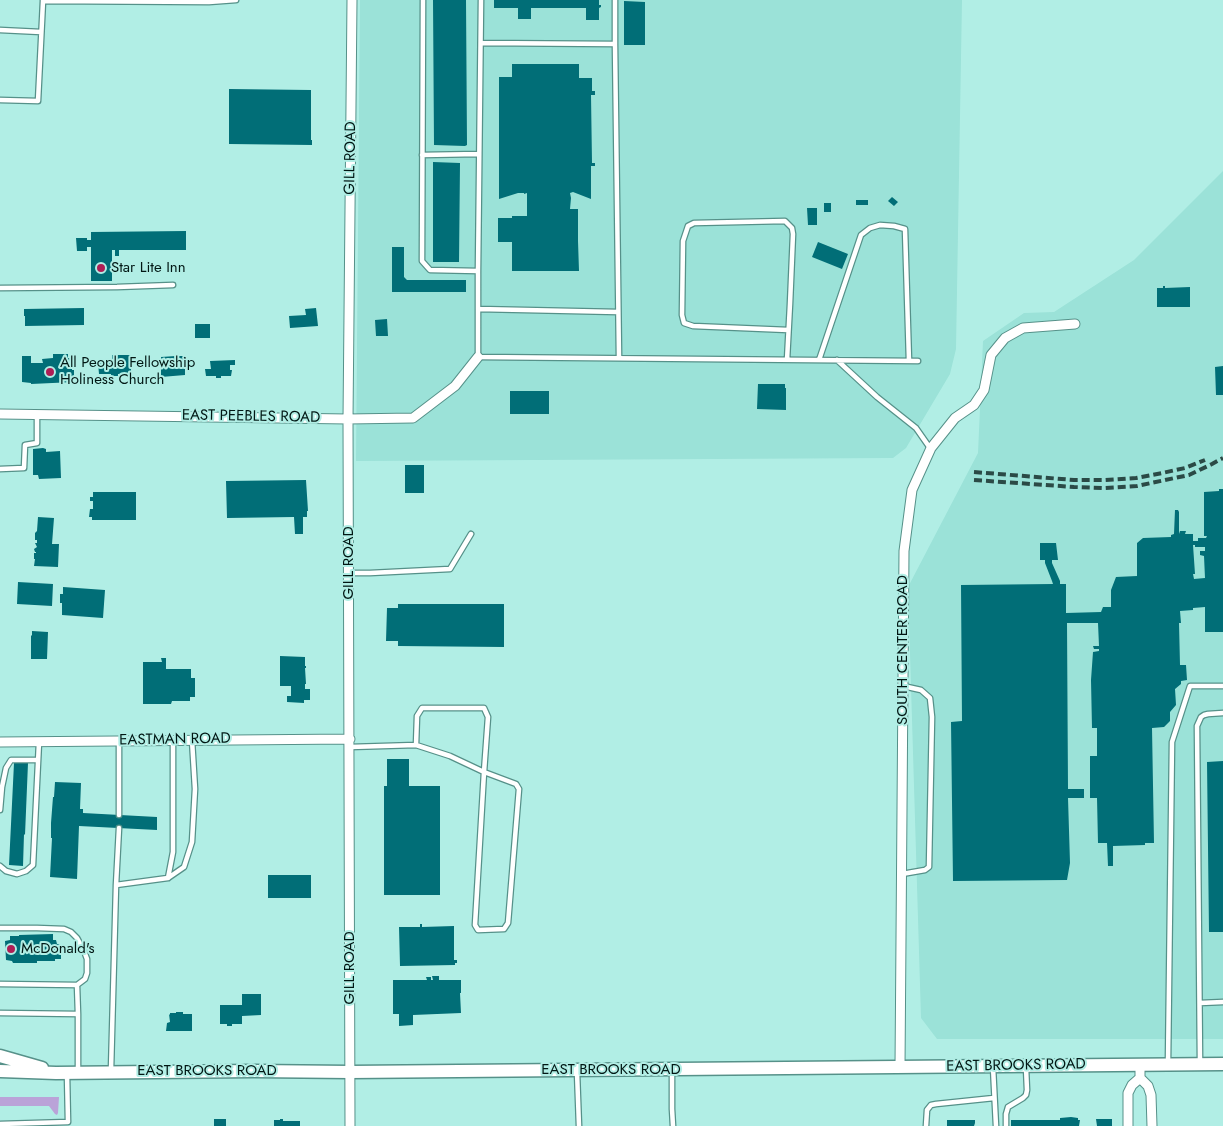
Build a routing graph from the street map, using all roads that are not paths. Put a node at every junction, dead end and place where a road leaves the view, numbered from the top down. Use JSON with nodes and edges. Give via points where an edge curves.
{"nodes":[{"id":1,"x":236,"y":0,"type":"edge"},
{"id":2,"x":352,"y":0,"type":"edge"},
{"id":3,"x":423,"y":0,"type":"edge"},
{"id":4,"x":481,"y":0,"type":"edge"},
{"id":5,"x":615,"y":0,"type":"edge"},
{"id":6,"x":43,"y":1,"type":"edge"},
{"id":7,"x":0,"y":30,"type":"edge"},
{"id":8,"x":41,"y":32,"type":"junction"},
{"id":9,"x":481,"y":43,"type":"junction"},
{"id":10,"x":615,"y":44,"type":"junction"},
{"id":11,"x":0,"y":100,"type":"edge"},
{"id":12,"x":422,"y":154,"type":"junction"},
{"id":13,"x":479,"y":154,"type":"junction"},
{"id":14,"x":478,"y":271,"type":"junction"},
{"id":15,"x":173,"y":285,"type":"dead end"},
{"id":16,"x":0,"y":288,"type":"edge"},
{"id":17,"x":478,"y":309,"type":"junction"},
{"id":18,"x":618,"y":312,"type":"junction"},
{"id":19,"x":1074,"y":324,"type":"dead end"},
{"id":20,"x":788,"y":330,"type":"junction"},
{"id":21,"x":478,"y":357,"type":"junction"},
{"id":22,"x":618,"y":358,"type":"junction"},
{"id":23,"x":787,"y":360,"type":"junction"},
{"id":24,"x":820,"y":360,"type":"junction"},
{"id":25,"x":837,"y":360,"type":"junction"},
{"id":26,"x":909,"y":361,"type":"junction"},
{"id":27,"x":918,"y":361,"type":"dead end"},
{"id":28,"x":0,"y":414,"type":"edge"},
{"id":29,"x":37,"y":414,"type":"junction"},
{"id":30,"x":348,"y":419,"type":"junction"},
{"id":31,"x":930,"y":448,"type":"junction"},
{"id":32,"x":0,"y":469,"type":"edge"},
{"id":33,"x":471,"y":534,"type":"dead end"},
{"id":34,"x":349,"y":572,"type":"junction"},
{"id":35,"x":903,"y":686,"type":"junction"},
{"id":36,"x":1223,"y":686,"type":"edge"},
{"id":37,"x":1223,"y":714,"type":"edge"},
{"id":38,"x":192,"y":740,"type":"junction"},
{"id":39,"x":119,"y":741,"type":"junction"},
{"id":40,"x":173,"y":741,"type":"junction"},
{"id":41,"x":0,"y":742,"type":"edge"},
{"id":42,"x":40,"y":742,"type":"junction"},
{"id":43,"x":350,"y":743,"type":"junction"},
{"id":44,"x":416,"y":745,"type":"junction"},
{"id":45,"x":38,"y":760,"type":"junction"},
{"id":46,"x":484,"y":772,"type":"junction"},
{"id":47,"x":1,"y":787,"type":"edge"},
{"id":48,"x":0,"y":810,"type":"edge"},
{"id":49,"x":119,"y":814,"type":"dead end"},
{"id":50,"x":119,"y":828,"type":"dead end"},
{"id":51,"x":0,"y":866,"type":"edge"},
{"id":52,"x":902,"y":874,"type":"junction"},
{"id":53,"x":168,"y":878,"type":"junction"},
{"id":54,"x":116,"y":885,"type":"junction"},
{"id":55,"x":0,"y":928,"type":"edge"},
{"id":56,"x":0,"y":984,"type":"edge"},
{"id":57,"x":77,"y":985,"type":"junction"},
{"id":58,"x":1200,"y":1002,"type":"junction"},
{"id":59,"x":1223,"y":1002,"type":"edge"},
{"id":60,"x":0,"y":1013,"type":"edge"},
{"id":61,"x":78,"y":1014,"type":"junction"},
{"id":62,"x":0,"y":1056,"type":"edge"},
{"id":63,"x":1168,"y":1064,"type":"junction"},
{"id":64,"x":1200,"y":1064,"type":"junction"},
{"id":65,"x":1223,"y":1064,"type":"edge"},
{"id":66,"x":993,"y":1066,"type":"junction"},
{"id":67,"x":1026,"y":1066,"type":"junction"},
{"id":68,"x":900,"y":1067,"type":"junction"},
{"id":69,"x":672,"y":1069,"type":"junction"},
{"id":70,"x":577,"y":1070,"type":"junction"},
{"id":71,"x":111,"y":1071,"type":"junction"},
{"id":72,"x":1140,"y":1071,"type":"junction"},
{"id":73,"x":0,"y":1072,"type":"edge"},
{"id":74,"x":67,"y":1072,"type":"junction"},
{"id":75,"x":350,"y":1072,"type":"junction"},
{"id":76,"x":994,"y":1098,"type":"junction"},
{"id":77,"x":1008,"y":1107,"type":"junction"},
{"id":78,"x":995,"y":1108,"type":"junction"},
{"id":79,"x":0,"y":1124,"type":"edge"},
{"id":80,"x":350,"y":1126,"type":"edge"},
{"id":81,"x":580,"y":1126,"type":"edge"},
{"id":82,"x":673,"y":1126,"type":"edge"},
{"id":83,"x":926,"y":1126,"type":"edge"},
{"id":84,"x":996,"y":1126,"type":"edge"},
{"id":85,"x":1006,"y":1126,"type":"edge"},
{"id":86,"x":1128,"y":1126,"type":"edge"},
{"id":87,"x":1152,"y":1126,"type":"edge"}],
"edges":[{"from":1,"to":6,"type":"lane"},
{"from":2,"to":30,"type":"street","name":"GILL ROAD"},
{"from":3,"to":12,"type":"lane"},
{"from":4,"to":9,"type":"lane"},
{"from":5,"to":10,"type":"lane"},
{"from":6,"to":8,"type":"lane"},
{"from":7,"to":8,"type":"lane"},
{"from":8,"to":11,"type":"lane","via":[[38,101]]},
{"from":9,"to":10,"type":"lane"},
{"from":9,"to":13,"type":"lane"},
{"from":10,"to":18,"type":"lane"},
{"from":12,"to":13,"type":"lane"},
{"from":12,"to":14,"type":"lane","via":[[422,261],[430,270]]},
{"from":13,"to":14,"type":"lane"},
{"from":14,"to":17,"type":"lane"},
{"from":15,"to":16,"type":"lane"},
{"from":17,"to":18,"type":"lane"},
{"from":17,"to":21,"type":"lane"},
{"from":18,"to":22,"type":"lane"},
{"from":19,"to":31,"type":"street","name":"SOUTH CENTER ROAD","via":[[1023,328],[1005,338],[991,355],[984,390],[974,406],[955,418]]},
{"from":20,"to":20,"type":"lane","via":[[792,228],[785,221],[694,223],[688,226],[683,241],[684,323]]},
{"from":20,"to":23,"type":"lane"},
{"from":21,"to":22,"type":"lane"},
{"from":21,"to":30,"type":"street","name":"EAST PEEBLES ROAD","via":[[455,386],[413,418]]},
{"from":22,"to":23,"type":"lane"},
{"from":23,"to":24,"type":"lane"},
{"from":24,"to":25,"type":"lane"},
{"from":24,"to":26,"type":"lane","via":[[861,234],[880,225],[904,230]]},
{"from":25,"to":26,"type":"lane"},
{"from":25,"to":31,"type":"lane","via":[[876,397],[916,428]]},
{"from":26,"to":27,"type":"lane"},
{"from":28,"to":29,"type":"street","name":"EAST PEEBLES ROAD"},
{"from":29,"to":30,"type":"street","name":"EAST PEEBLES ROAD"},
{"from":29,"to":32,"type":"lane","via":[[38,443],[25,445],[24,468]]},
{"from":30,"to":34,"type":"street","name":"GILL ROAD"},
{"from":31,"to":35,"type":"street","name":"SOUTH CENTER ROAD","via":[[912,490],[904,551]]},
{"from":33,"to":34,"type":"lane","via":[[450,569]]},
{"from":34,"to":43,"type":"street","name":"GILL ROAD"},
{"from":35,"to":52,"type":"street","name":"SOUTH CENTER ROAD"},
{"from":35,"to":52,"type":"lane","via":[[921,690],[930,698],[932,717],[929,867]]},
{"from":36,"to":63,"type":"lane","via":[[1190,686],[1172,742]]},
{"from":37,"to":58,"type":"lane","via":[[1204,715],[1197,726]]},
{"from":38,"to":40,"type":"street","name":"EASTMAN ROAD"},
{"from":38,"to":43,"type":"street","name":"EASTMAN ROAD"},
{"from":38,"to":53,"type":"lane","via":[[195,789],[192,842],[184,867]]},
{"from":39,"to":40,"type":"street","name":"EASTMAN ROAD"},
{"from":39,"to":42,"type":"street","name":"EASTMAN ROAD"},
{"from":39,"to":49,"type":"lane"},
{"from":40,"to":53,"type":"lane","via":[[173,852]]},
{"from":41,"to":42,"type":"street","name":"EASTMAN ROAD"},
{"from":42,"to":45,"type":"lane"},
{"from":43,"to":44,"type":"lane"},
{"from":43,"to":75,"type":"street","name":"GILL ROAD"},
{"from":44,"to":46,"type":"lane"},
{"from":44,"to":46,"type":"lane","via":[[416,716],[422,708],[484,708],[488,717]]},
{"from":45,"to":47,"type":"lane","via":[[11,760]]},
{"from":45,"to":51,"type":"lane","via":[[32,865],[17,874]]},
{"from":46,"to":46,"type":"lane","via":[[475,925],[478,930],[504,928],[508,923],[519,789],[516,784]]},
{"from":47,"to":48,"type":"lane"},
{"from":50,"to":54,"type":"lane"},
{"from":52,"to":68,"type":"street","name":"SOUTH CENTER ROAD"},
{"from":53,"to":54,"type":"lane"},
{"from":54,"to":71,"type":"lane"},
{"from":55,"to":57,"type":"lane","via":[[46,928],[72,932],[87,959],[87,973]]},
{"from":56,"to":57,"type":"lane"},
{"from":57,"to":61,"type":"lane"},
{"from":58,"to":59,"type":"lane"},
{"from":58,"to":64,"type":"lane"},
{"from":60,"to":61,"type":"lane"},
{"from":61,"to":74,"type":"lane"},
{"from":62,"to":74,"type":"main road"},
{"from":63,"to":64,"type":"main road","name":"EAST BROOKS ROAD"},
{"from":63,"to":72,"type":"main road","name":"EAST BROOKS ROAD"},
{"from":64,"to":65,"type":"main road","name":"EAST BROOKS ROAD"},
{"from":66,"to":67,"type":"main road","name":"EAST BROOKS ROAD"},
{"from":66,"to":68,"type":"main road","name":"EAST BROOKS ROAD"},
{"from":66,"to":76,"type":"lane"},
{"from":67,"to":72,"type":"main road","name":"EAST BROOKS ROAD"},
{"from":67,"to":77,"type":"lane","via":[[1026,1095]]},
{"from":68,"to":69,"type":"main road","name":"EAST BROOKS ROAD"},
{"from":69,"to":70,"type":"main road","name":"EAST BROOKS ROAD"},
{"from":69,"to":82,"type":"lane"},
{"from":70,"to":75,"type":"main road","name":"EAST BROOKS ROAD"},
{"from":70,"to":81,"type":"lane"},
{"from":71,"to":74,"type":"main road","name":"EAST BROOKS ROAD"},
{"from":71,"to":75,"type":"main road","name":"EAST BROOKS ROAD"},
{"from":72,"to":86,"type":"street","via":[[1128,1093]]},
{"from":72,"to":87,"type":"street","via":[[1151,1095]]},
{"from":73,"to":74,"type":"main road","name":"EAST BROOKS ROAD"},
{"from":74,"to":79,"type":"lane","via":[[68,1122]]},
{"from":75,"to":80,"type":"street","name":"GILL ROAD"},
{"from":76,"to":78,"type":"lane"},
{"from":76,"to":83,"type":"lane","via":[[931,1105],[927,1110]]},
{"from":77,"to":78,"type":"lane"},
{"from":77,"to":85,"type":"lane"},
{"from":78,"to":84,"type":"lane"}]}
